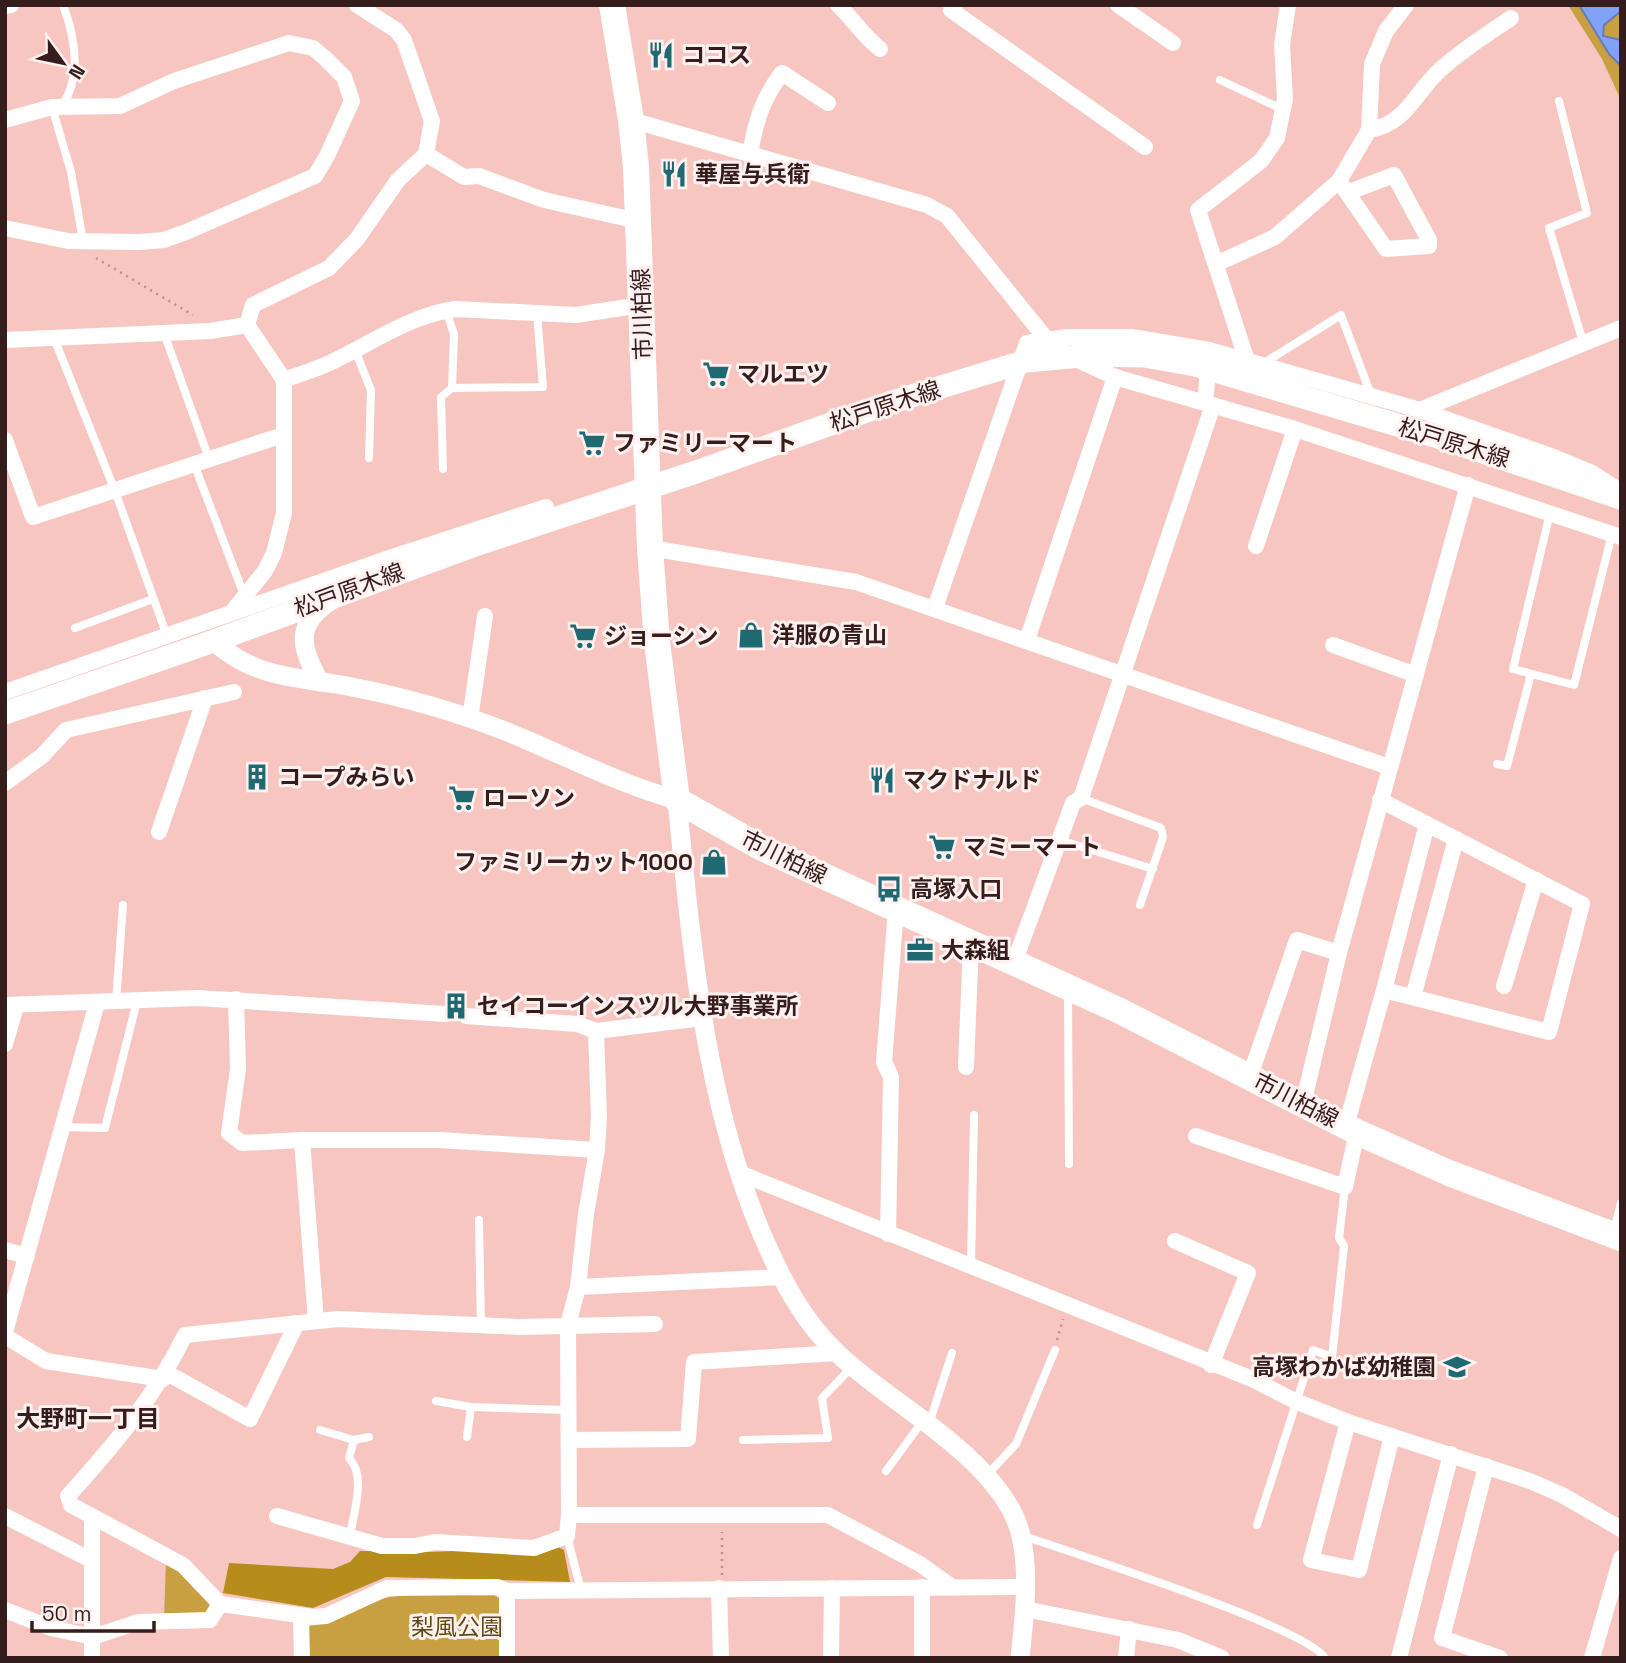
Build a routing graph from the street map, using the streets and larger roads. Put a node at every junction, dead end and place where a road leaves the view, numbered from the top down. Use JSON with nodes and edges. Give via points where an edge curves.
{"nodes":[{"id":1,"x":11,"y":5,"type":"edge"},
{"id":2,"x":357,"y":5,"type":"edge"},
{"id":3,"x":612,"y":5,"type":"edge"},
{"id":4,"x":954,"y":5,"type":"edge"},
{"id":5,"x":1118,"y":5,"type":"edge"},
{"id":6,"x":1288,"y":5,"type":"edge"},
{"id":7,"x":1406,"y":5,"type":"edge"},
{"id":8,"x":5,"y":6,"type":"edge"},
{"id":9,"x":843,"y":7,"type":"edge"},
{"id":10,"x":1511,"y":18,"type":"dead end"},
{"id":11,"x":1173,"y":43,"type":"dead end"},
{"id":12,"x":880,"y":49,"type":"dead end"},
{"id":13,"x":828,"y":103,"type":"dead end"},
{"id":14,"x":5,"y":120,"type":"edge"},
{"id":15,"x":631,"y":120,"type":"junction"},
{"id":16,"x":1369,"y":130,"type":"junction"},
{"id":17,"x":1145,"y":146,"type":"dead end"},
{"id":18,"x":750,"y":153,"type":"junction"},
{"id":19,"x":426,"y":154,"type":"junction"},
{"id":20,"x":1344,"y":187,"type":"junction"},
{"id":21,"x":638,"y":221,"type":"junction"},
{"id":22,"x":5,"y":228,"type":"edge"},
{"id":23,"x":1216,"y":264,"type":"junction"},
{"id":24,"x":641,"y":305,"type":"junction"},
{"id":25,"x":247,"y":325,"type":"junction"},
{"id":26,"x":1621,"y":328,"type":"edge"},
{"id":27,"x":5,"y":340,"type":"edge"},
{"id":28,"x":1048,"y":341,"type":"junction"},
{"id":29,"x":1209,"y":350,"type":"junction"},
{"id":30,"x":1254,"y":363,"type":"junction"},
{"id":31,"x":1115,"y":377,"type":"junction"},
{"id":32,"x":284,"y":380,"type":"junction"},
{"id":33,"x":1465,"y":390,"type":"junction"},
{"id":34,"x":1209,"y":404,"type":"junction"},
{"id":35,"x":1420,"y":410,"type":"junction"},
{"id":36,"x":1463,"y":426,"type":"junction"},
{"id":37,"x":1295,"y":429,"type":"junction"},
{"id":38,"x":283,"y":435,"type":"junction"},
{"id":39,"x":5,"y":440,"type":"edge"},
{"id":40,"x":1468,"y":485,"type":"junction"},
{"id":41,"x":1621,"y":491,"type":"edge"},
{"id":42,"x":1621,"y":498,"type":"edge"},
{"id":43,"x":546,"y":507,"type":"dead end"},
{"id":44,"x":1616,"y":536,"type":"edge"},
{"id":45,"x":1256,"y":546,"type":"dead end"},
{"id":46,"x":650,"y":548,"type":"junction"},
{"id":47,"x":348,"y":590,"type":"junction"},
{"id":48,"x":935,"y":608,"type":"junction"},
{"id":49,"x":232,"y":612,"type":"junction"},
{"id":50,"x":485,"y":616,"type":"dead end"},
{"id":51,"x":1027,"y":640,"type":"junction"},
{"id":52,"x":214,"y":641,"type":"junction"},
{"id":53,"x":1333,"y":645,"type":"dead end"},
{"id":54,"x":1121,"y":672,"type":"junction"},
{"id":55,"x":1416,"y":675,"type":"junction"},
{"id":56,"x":320,"y":682,"type":"junction"},
{"id":57,"x":5,"y":692,"type":"edge"},
{"id":58,"x":234,"y":692,"type":"dead end"},
{"id":59,"x":205,"y":698,"type":"junction"},
{"id":60,"x":5,"y":713,"type":"edge"},
{"id":61,"x":470,"y":719,"type":"junction"},
{"id":62,"x":1390,"y":767,"type":"junction"},
{"id":63,"x":5,"y":783,"type":"edge"},
{"id":64,"x":677,"y":800,"type":"junction"},
{"id":65,"x":1380,"y":800,"type":"junction"},
{"id":66,"x":1427,"y":824,"type":"junction"},
{"id":67,"x":159,"y":832,"type":"dead end"},
{"id":68,"x":1456,"y":839,"type":"junction"},
{"id":69,"x":1536,"y":880,"type":"junction"},
{"id":70,"x":896,"y":909,"type":"junction"},
{"id":71,"x":971,"y":943,"type":"junction"},
{"id":72,"x":1339,"y":954,"type":"junction"},
{"id":73,"x":1014,"y":963,"type":"junction"},
{"id":74,"x":1504,"y":986,"type":"dead end"},
{"id":75,"x":1384,"y":990,"type":"junction"},
{"id":76,"x":1413,"y":997,"type":"junction"},
{"id":77,"x":236,"y":999,"type":"junction"},
{"id":78,"x":97,"y":1003,"type":"junction"},
{"id":79,"x":10,"y":1005,"type":"edge"},
{"id":80,"x":445,"y":1014,"type":"dead end"},
{"id":81,"x":466,"y":1016,"type":"dead end"},
{"id":82,"x":702,"y":1017,"type":"junction"},
{"id":83,"x":596,"y":1031,"type":"junction"},
{"id":84,"x":5,"y":1044,"type":"edge"},
{"id":85,"x":966,"y":1067,"type":"dead end"},
{"id":86,"x":1250,"y":1076,"type":"junction"},
{"id":87,"x":1303,"y":1104,"type":"junction"},
{"id":88,"x":1352,"y":1129,"type":"junction"},
{"id":89,"x":1196,"y":1136,"type":"dead end"},
{"id":90,"x":302,"y":1140,"type":"junction"},
{"id":91,"x":597,"y":1150,"type":"junction"},
{"id":92,"x":742,"y":1174,"type":"junction"},
{"id":93,"x":888,"y":1234,"type":"junction"},
{"id":94,"x":1617,"y":1237,"type":"edge"},
{"id":95,"x":1175,"y":1241,"type":"dead end"},
{"id":96,"x":5,"y":1250,"type":"edge"},
{"id":97,"x":27,"y":1255,"type":"junction"},
{"id":98,"x":782,"y":1277,"type":"junction"},
{"id":99,"x":578,"y":1287,"type":"junction"},
{"id":100,"x":316,"y":1321,"type":"junction"},
{"id":101,"x":297,"y":1323,"type":"junction"},
{"id":102,"x":655,"y":1324,"type":"dead end"},
{"id":103,"x":568,"y":1325,"type":"junction"},
{"id":104,"x":7,"y":1341,"type":"edge"},
{"id":105,"x":845,"y":1360,"type":"junction"},
{"id":106,"x":1211,"y":1365,"type":"junction"},
{"id":107,"x":165,"y":1376,"type":"junction"},
{"id":108,"x":1348,"y":1422,"type":"junction"},
{"id":109,"x":1392,"y":1436,"type":"junction"},
{"id":110,"x":570,"y":1440,"type":"junction"},
{"id":111,"x":1451,"y":1454,"type":"junction"},
{"id":112,"x":1486,"y":1466,"type":"junction"},
{"id":113,"x":569,"y":1515,"type":"junction"},
{"id":114,"x":5,"y":1516,"type":"edge"},
{"id":115,"x":277,"y":1516,"type":"dead end"},
{"id":116,"x":92,"y":1517,"type":"junction"},
{"id":117,"x":1621,"y":1529,"type":"edge"},
{"id":118,"x":1621,"y":1558,"type":"edge"},
{"id":119,"x":91,"y":1560,"type":"junction"},
{"id":120,"x":922,"y":1587,"type":"junction"},
{"id":121,"x":953,"y":1587,"type":"junction"},
{"id":122,"x":1024,"y":1587,"type":"junction"},
{"id":123,"x":719,"y":1588,"type":"junction"},
{"id":124,"x":832,"y":1588,"type":"junction"},
{"id":125,"x":507,"y":1591,"type":"junction"},
{"id":126,"x":220,"y":1604,"type":"junction"},
{"id":127,"x":1025,"y":1609,"type":"junction"},
{"id":128,"x":5,"y":1610,"type":"edge"},
{"id":129,"x":301,"y":1617,"type":"junction"},
{"id":130,"x":1129,"y":1629,"type":"junction"},
{"id":131,"x":93,"y":1637,"type":"junction"},
{"id":132,"x":92,"y":1658,"type":"edge"},
{"id":133,"x":302,"y":1658,"type":"edge"},
{"id":134,"x":507,"y":1658,"type":"edge"},
{"id":135,"x":720,"y":1658,"type":"edge"},
{"id":136,"x":831,"y":1658,"type":"edge"},
{"id":137,"x":922,"y":1658,"type":"edge"},
{"id":138,"x":1020,"y":1658,"type":"edge"},
{"id":139,"x":1126,"y":1658,"type":"edge"},
{"id":140,"x":1222,"y":1658,"type":"edge"},
{"id":141,"x":1399,"y":1658,"type":"edge"},
{"id":142,"x":1500,"y":1658,"type":"edge"},
{"id":143,"x":1592,"y":1658,"type":"edge"}],
"edges":[{"from":1,"to":8,"type":"street"},
{"from":2,"to":19,"type":"street","via":[[396,30],[411,53],[432,121]]},
{"from":3,"to":15,"type":"main road","name":"市川柏線"},
{"from":4,"to":17,"type":"street","via":[[951,10]]},
{"from":5,"to":11,"type":"street"},
{"from":6,"to":23,"type":"street","via":[[1284,110],[1278,138],[1261,162],[1198,210]]},
{"from":7,"to":16,"type":"street","via":[[1386,31],[1372,64]]},
{"from":9,"to":12,"type":"street","via":[[858,31]]},
{"from":10,"to":16,"type":"street","via":[[1440,70],[1388,127]]},
{"from":13,"to":18,"type":"street","via":[[782,73],[757,114]]},
{"from":14,"to":22,"type":"street","via":[[57,107],[120,106],[174,81],[289,43],[313,48],[326,59],[344,77],[352,101],[315,176],[164,240],[81,241]]},
{"from":15,"to":18,"type":"street"},
{"from":15,"to":21,"type":"main road","name":"市川柏線"},
{"from":16,"to":20,"type":"street"},
{"from":18,"to":28,"type":"street","via":[[927,205],[947,216]]},
{"from":19,"to":21,"type":"street","via":[[464,177],[479,177],[544,200]]},
{"from":19,"to":25,"type":"street","via":[[398,180],[357,239],[328,268],[253,305]]},
{"from":20,"to":20,"type":"street","via":[[1386,249],[1430,246],[1394,175]]},
{"from":20,"to":23,"type":"street","via":[[1275,237]]},
{"from":21,"to":24,"type":"main road","name":"市川柏線"},
{"from":23,"to":30,"type":"street"},
{"from":24,"to":32,"type":"street","via":[[576,315],[446,311]]},
{"from":24,"to":46,"type":"main road","name":"市川柏線"},
{"from":25,"to":27,"type":"street"},
{"from":25,"to":32,"type":"street"},
{"from":26,"to":33,"type":"street"},
{"from":28,"to":29,"type":"street","via":[[1132,337]]},
{"from":28,"to":31,"type":"street"},
{"from":28,"to":48,"type":"street","via":[[1027,343]]},
{"from":29,"to":30,"type":"street"},
{"from":29,"to":34,"type":"street"},
{"from":30,"to":35,"type":"street"},
{"from":31,"to":34,"type":"street"},
{"from":31,"to":51,"type":"street"},
{"from":32,"to":38,"type":"street"},
{"from":33,"to":35,"type":"street"},
{"from":33,"to":36,"type":"street","via":[[1457,414]]},
{"from":34,"to":37,"type":"street"},
{"from":34,"to":54,"type":"street"},
{"from":35,"to":36,"type":"street"},
{"from":36,"to":41,"type":"street","via":[[1551,456]]},
{"from":37,"to":40,"type":"street"},
{"from":37,"to":45,"type":"street"},
{"from":38,"to":39,"type":"street","via":[[33,517]]},
{"from":38,"to":49,"type":"street","via":[[284,513],[274,553]]},
{"from":40,"to":44,"type":"street"},
{"from":40,"to":55,"type":"street"},
{"from":42,"to":47,"type":"main road","name":"松戸原木線","via":[[1438,437],[1195,365],[1144,356],[1093,355],[1026,361],[892,402]]},
{"from":43,"to":49,"type":"street"},
{"from":46,"to":48,"type":"street","via":[[856,582]]},
{"from":46,"to":64,"type":"main road","name":"市川柏線"},
{"from":47,"to":52,"type":"main road","name":"松戸原木線"},
{"from":47,"to":56,"type":"street","via":[[323,606],[305,632],[303,647]]},
{"from":48,"to":51,"type":"street"},
{"from":49,"to":57,"type":"street"},
{"from":50,"to":61,"type":"street"},
{"from":51,"to":54,"type":"street"},
{"from":52,"to":56,"type":"street","via":[[232,659],[266,672]]},
{"from":52,"to":60,"type":"main road","name":"松戸原木線"},
{"from":53,"to":55,"type":"street"},
{"from":54,"to":62,"type":"street"},
{"from":54,"to":73,"type":"street","via":[[1081,799],[1073,803]]},
{"from":55,"to":62,"type":"street"},
{"from":56,"to":61,"type":"street"},
{"from":58,"to":59,"type":"street"},
{"from":59,"to":63,"type":"street","via":[[66,730],[42,756]]},
{"from":59,"to":67,"type":"street"},
{"from":61,"to":64,"type":"street","via":[[629,786]]},
{"from":62,"to":65,"type":"street"},
{"from":64,"to":70,"type":"main road","name":"市川柏線","via":[[761,846]]},
{"from":64,"to":82,"type":"street"},
{"from":65,"to":66,"type":"street"},
{"from":65,"to":72,"type":"street"},
{"from":66,"to":68,"type":"street"},
{"from":66,"to":75,"type":"street"},
{"from":68,"to":69,"type":"street"},
{"from":68,"to":76,"type":"street"},
{"from":69,"to":74,"type":"street"},
{"from":69,"to":76,"type":"street","via":[[1582,904],[1549,1032]]},
{"from":70,"to":71,"type":"main road","name":"市川柏線"},
{"from":70,"to":93,"type":"street","via":[[884,1062],[891,1077]]},
{"from":71,"to":73,"type":"main road","name":"市川柏線"},
{"from":71,"to":85,"type":"street"},
{"from":72,"to":86,"type":"street","via":[[1297,940]]},
{"from":72,"to":87,"type":"street"},
{"from":73,"to":86,"type":"main road","name":"市川柏線"},
{"from":75,"to":76,"type":"street"},
{"from":75,"to":88,"type":"street"},
{"from":77,"to":78,"type":"street"},
{"from":77,"to":80,"type":"street"},
{"from":77,"to":90,"type":"street","via":[[238,1069],[229,1133],[242,1143]]},
{"from":78,"to":79,"type":"street"},
{"from":78,"to":97,"type":"street"},
{"from":79,"to":84,"type":"street"},
{"from":81,"to":83,"type":"street","via":[[577,1024]]},
{"from":82,"to":83,"type":"street"},
{"from":82,"to":92,"type":"street"},
{"from":83,"to":91,"type":"street"},
{"from":86,"to":87,"type":"main road","name":"市川柏線"},
{"from":87,"to":88,"type":"main road","name":"市川柏線"},
{"from":88,"to":89,"type":"street","via":[[1345,1187]]},
{"from":88,"to":94,"type":"main road","name":"市川柏線","via":[[1449,1173]]},
{"from":90,"to":91,"type":"street","via":[[439,1140]]},
{"from":90,"to":100,"type":"street"},
{"from":91,"to":99,"type":"street"},
{"from":92,"to":93,"type":"street"},
{"from":92,"to":98,"type":"street"},
{"from":93,"to":106,"type":"street"},
{"from":95,"to":106,"type":"street","via":[[1248,1273]]},
{"from":96,"to":97,"type":"street"},
{"from":97,"to":104,"type":"street"},
{"from":98,"to":99,"type":"street"},
{"from":98,"to":105,"type":"street","via":[[815,1329]]},
{"from":99,"to":103,"type":"street"},
{"from":100,"to":101,"type":"street"},
{"from":100,"to":103,"type":"street"},
{"from":101,"to":107,"type":"street","via":[[185,1335]]},
{"from":101,"to":107,"type":"street","via":[[250,1419]]},
{"from":102,"to":103,"type":"street"},
{"from":103,"to":110,"type":"street"},
{"from":104,"to":107,"type":"street","via":[[46,1362]]},
{"from":105,"to":110,"type":"street","via":[[694,1363],[688,1439]]},
{"from":105,"to":122,"type":"street","via":[[987,1475],[1021,1535]]},
{"from":106,"to":108,"type":"street"},
{"from":107,"to":116,"type":"street","via":[[129,1427],[68,1496],[71,1505]]},
{"from":108,"to":109,"type":"street"},
{"from":108,"to":109,"type":"street","via":[[1311,1560],[1359,1570]]},
{"from":109,"to":111,"type":"street"},
{"from":110,"to":113,"type":"street"},
{"from":111,"to":112,"type":"street"},
{"from":111,"to":141,"type":"street"},
{"from":112,"to":117,"type":"street","via":[[1562,1495]]},
{"from":112,"to":142,"type":"street","via":[[1442,1638]]},
{"from":113,"to":115,"type":"street","via":[[567,1536],[534,1548],[435,1542],[382,1546]]},
{"from":113,"to":121,"type":"street","via":[[828,1515]]},
{"from":114,"to":119,"type":"street"},
{"from":116,"to":119,"type":"street"},
{"from":116,"to":126,"type":"street","via":[[183,1564]]},
{"from":118,"to":143,"type":"street"},
{"from":119,"to":131,"type":"street"},
{"from":120,"to":121,"type":"street"},
{"from":120,"to":124,"type":"street"},
{"from":120,"to":137,"type":"street"},
{"from":121,"to":122,"type":"street"},
{"from":122,"to":127,"type":"street"},
{"from":123,"to":124,"type":"street"},
{"from":123,"to":125,"type":"street"},
{"from":123,"to":135,"type":"street"},
{"from":124,"to":136,"type":"street"},
{"from":125,"to":129,"type":"street","via":[[497,1587],[387,1588],[326,1616]]},
{"from":125,"to":134,"type":"street"},
{"from":126,"to":129,"type":"street"},
{"from":126,"to":131,"type":"street","via":[[210,1620],[138,1622]]},
{"from":127,"to":130,"type":"street"},
{"from":127,"to":138,"type":"street"},
{"from":128,"to":131,"type":"street","via":[[51,1629]]},
{"from":129,"to":133,"type":"street"},
{"from":130,"to":139,"type":"street"},
{"from":130,"to":140,"type":"street","via":[[1178,1640]]},
{"from":131,"to":132,"type":"street"}]}
